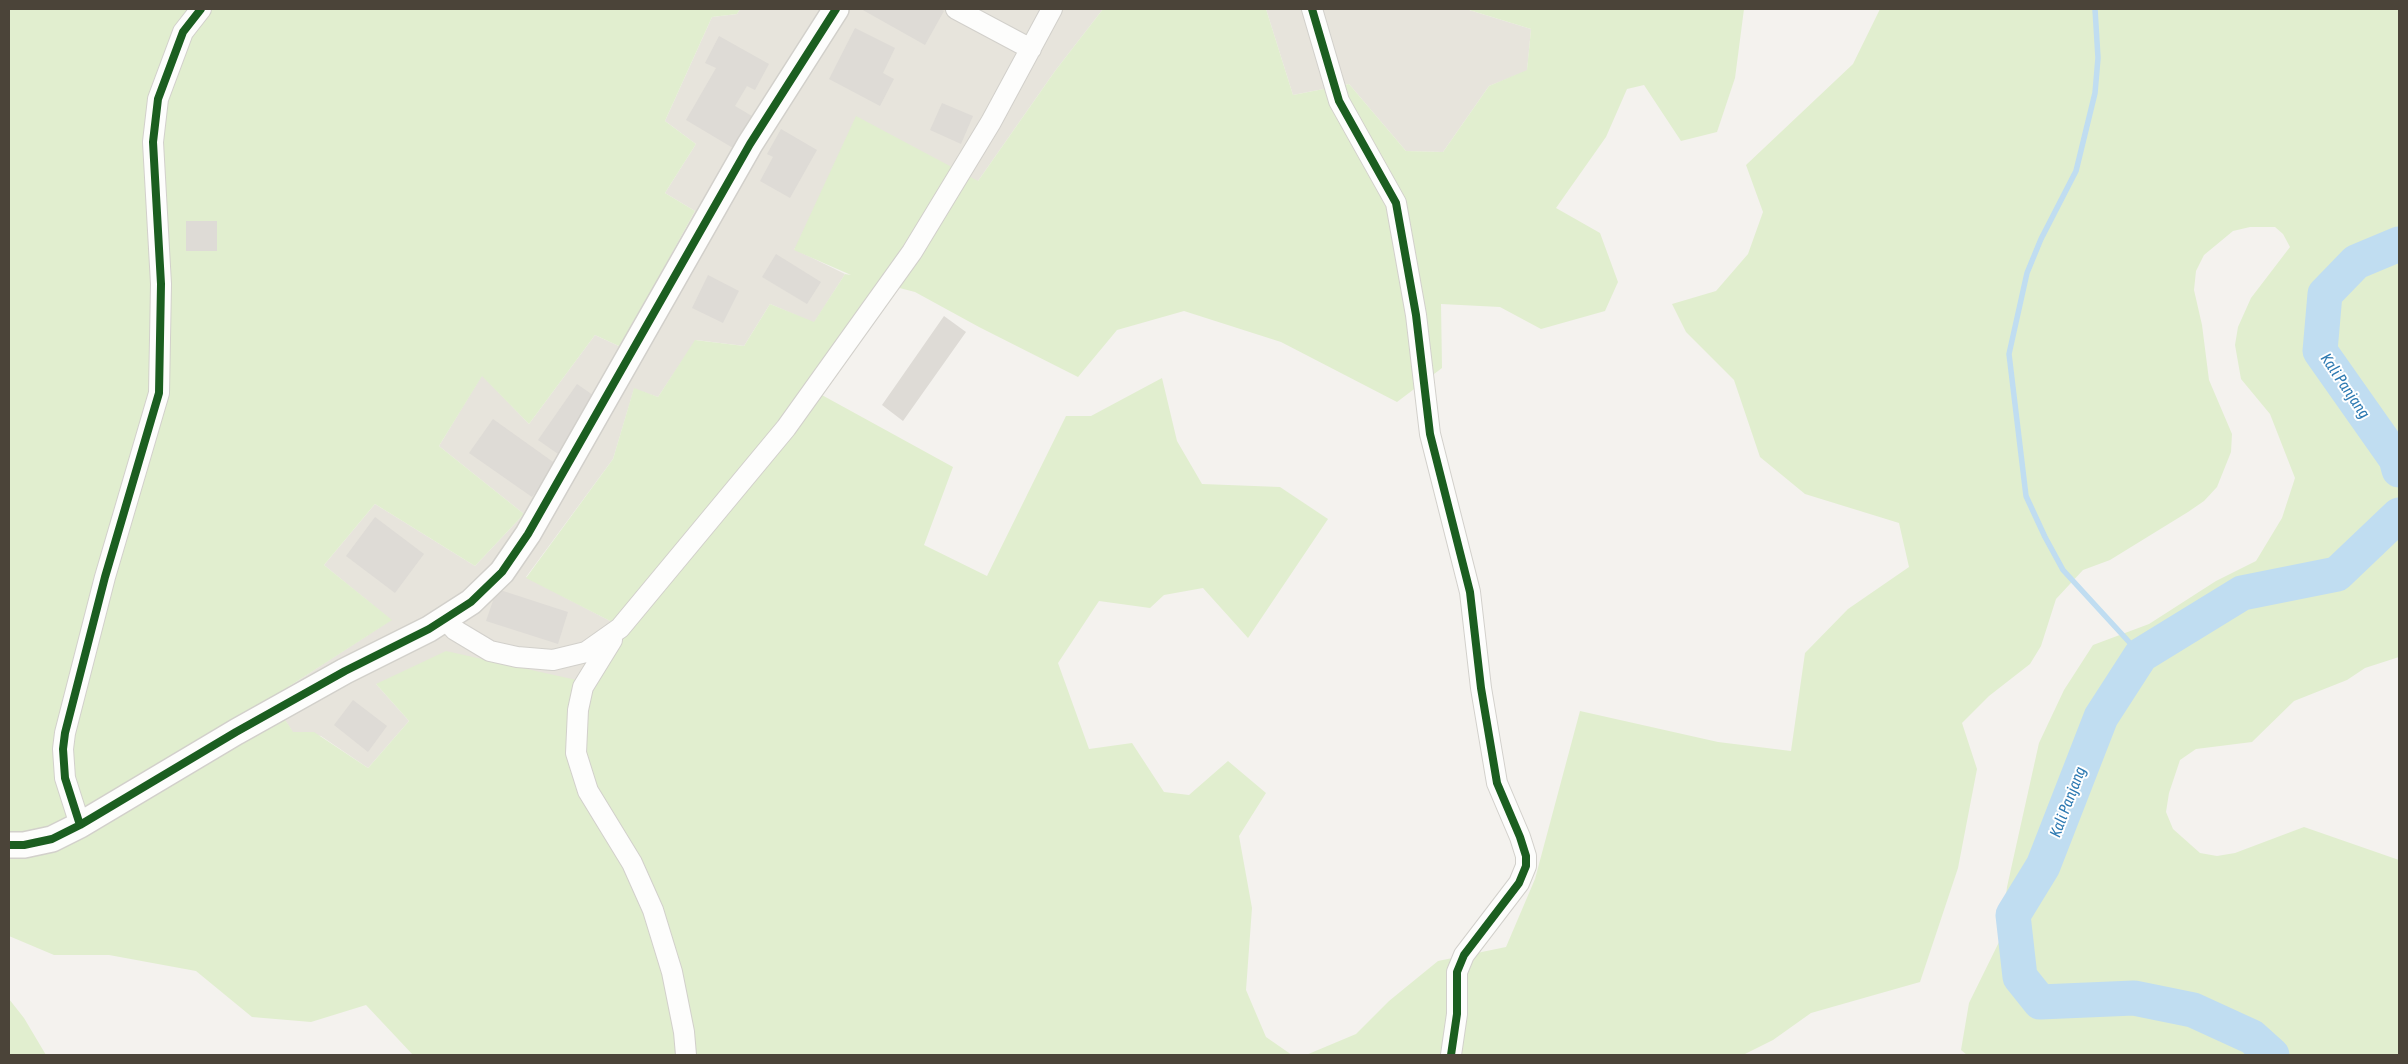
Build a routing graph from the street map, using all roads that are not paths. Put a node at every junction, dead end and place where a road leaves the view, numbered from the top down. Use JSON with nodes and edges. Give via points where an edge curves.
{"nodes":[{"id":1,"x":201,"y":9,"type":"edge"},
{"id":2,"x":836,"y":9,"type":"edge"},
{"id":3,"x":956,"y":9,"type":"edge"},
{"id":4,"x":1052,"y":9,"type":"edge"},
{"id":5,"x":1312,"y":9,"type":"edge"},
{"id":6,"x":1031,"y":49,"type":"junction"},
{"id":7,"x":444,"y":619,"type":"junction"},
{"id":8,"x":620,"y":628,"type":"junction"},
{"id":9,"x":80,"y":825,"type":"junction"},
{"id":10,"x":9,"y":845,"type":"edge"},
{"id":11,"x":686,"y":1055,"type":"edge"},
{"id":12,"x":1451,"y":1055,"type":"edge"}],
"edges":[{"from":1,"to":9,"type":"street","via":[[183,32],[158,99],[153,142],[161,284],[159,392],[105,577],[65,732],[66,778]]},
{"from":2,"to":7,"type":"street","via":[[750,144],[528,534],[502,572],[471,602]]},
{"from":3,"to":6,"type":"street"},
{"from":4,"to":6,"type":"street"},
{"from":5,"to":12,"type":"street","via":[[1339,101],[1396,204],[1416,315],[1430,434],[1470,592],[1481,688],[1497,783],[1526,856],[1519,884],[1464,955],[1457,972],[1457,1014]]},
{"from":6,"to":8,"type":"street","via":[[992,122],[912,252],[786,428]]},
{"from":7,"to":8,"type":"street","via":[[455,630],[490,651],[546,659],[586,652]]},
{"from":7,"to":9,"type":"street","via":[[253,722]]},
{"from":8,"to":11,"type":"street","via":[[583,687],[578,710],[576,753],[588,791],[632,863],[653,910],[672,972]]},
{"from":9,"to":10,"type":"street","via":[[46,840]]}]}
